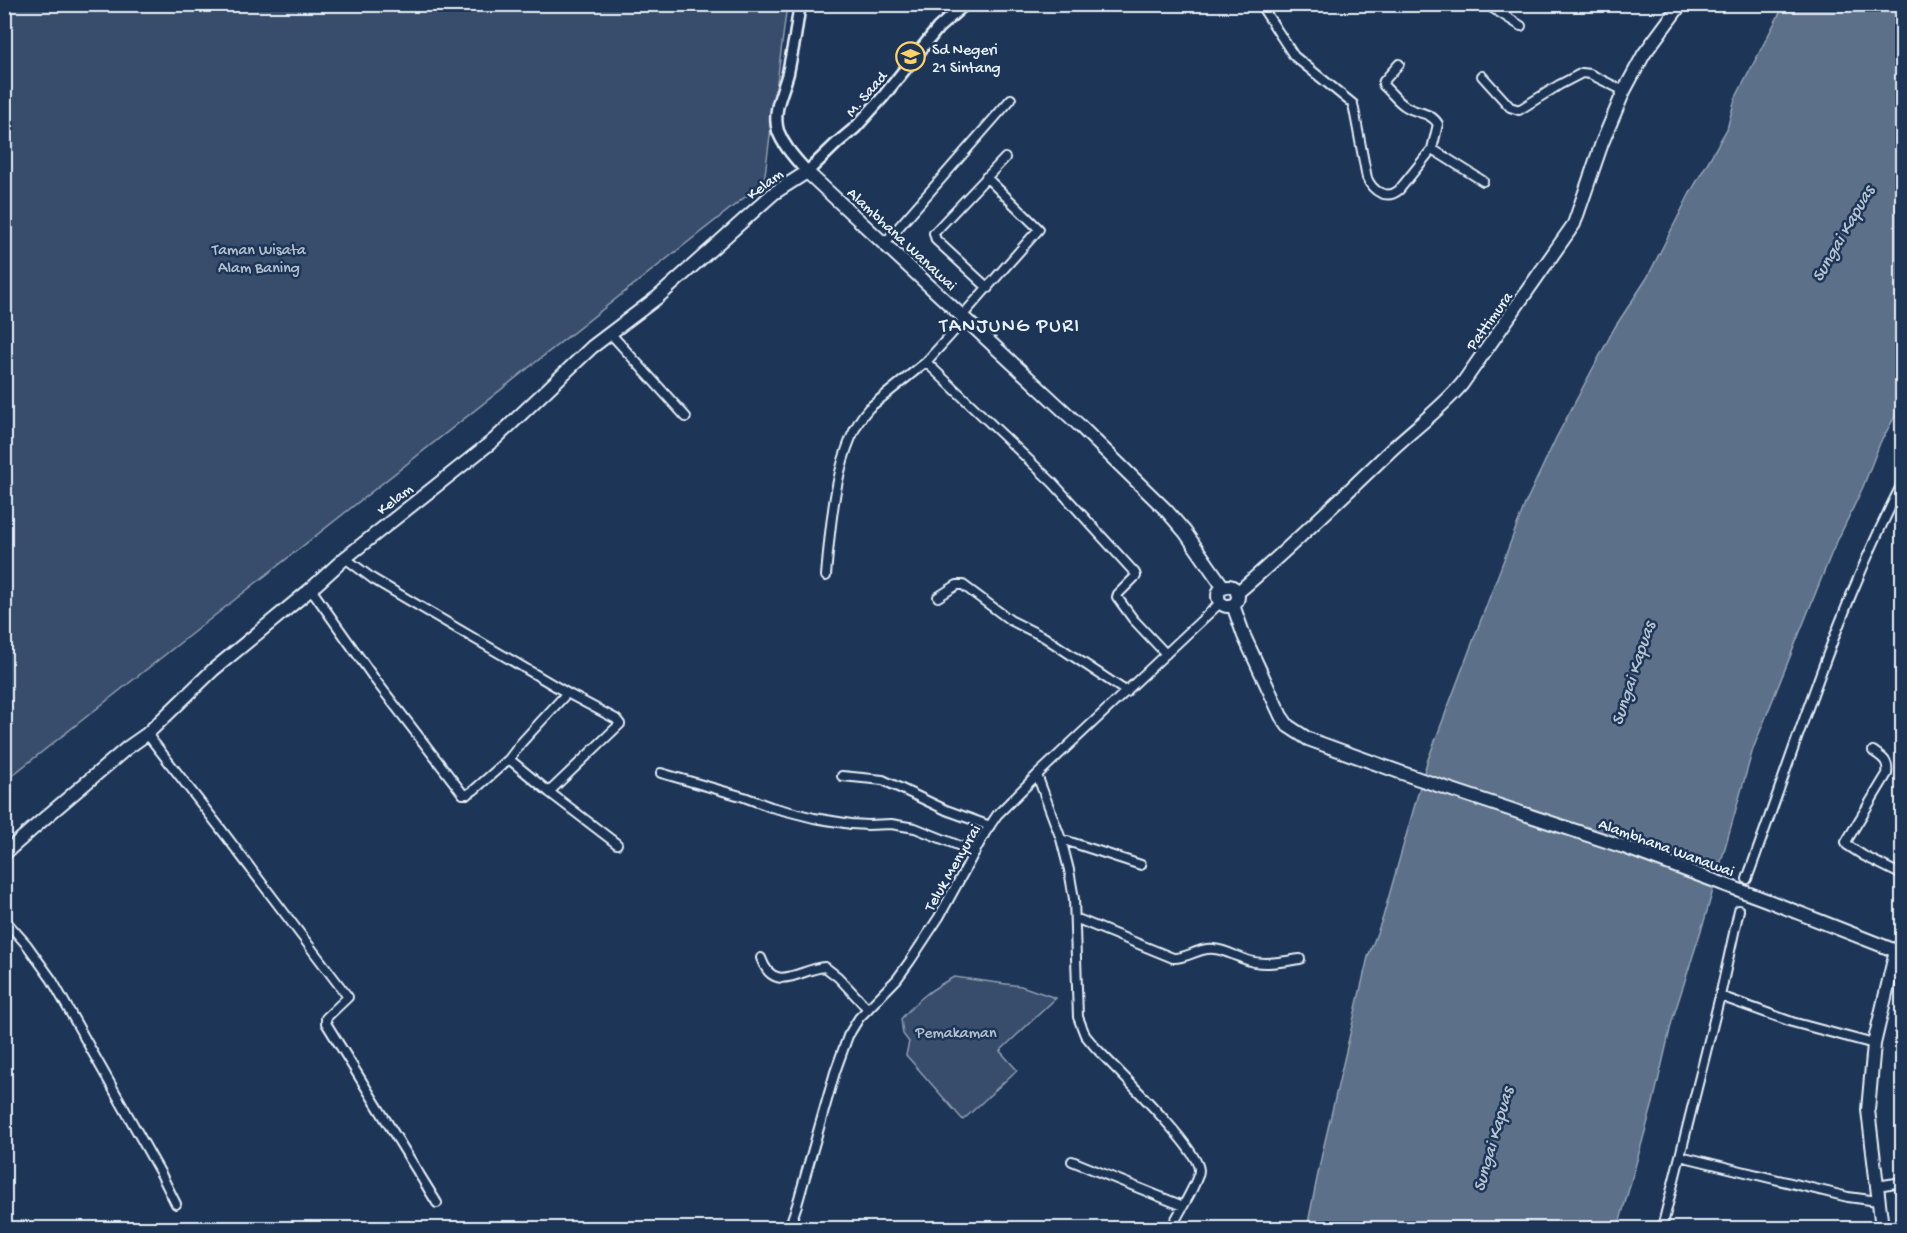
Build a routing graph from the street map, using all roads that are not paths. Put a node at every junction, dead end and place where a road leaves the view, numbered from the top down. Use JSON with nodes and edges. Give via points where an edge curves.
{"nodes":[{"id":1,"x":800,"y":4,"type":"edge"},
{"id":2,"x":965,"y":4,"type":"edge"},
{"id":3,"x":1260,"y":4,"type":"edge"},
{"id":4,"x":1486,"y":4,"type":"edge"},
{"id":5,"x":1680,"y":4,"type":"edge"},
{"id":6,"x":1521,"y":26,"type":"dead end"},
{"id":7,"x":1399,"y":64,"type":"dead end"},
{"id":8,"x":1482,"y":76,"type":"dead end"},
{"id":9,"x":1624,"y":91,"type":"junction"},
{"id":10,"x":1011,"y":99,"type":"dead end"},
{"id":11,"x":1432,"y":148,"type":"junction"},
{"id":12,"x":1005,"y":158,"type":"dead end"},
{"id":13,"x":807,"y":172,"type":"junction"},
{"id":14,"x":986,"y":177,"type":"junction"},
{"id":15,"x":1482,"y":182,"type":"dead end"},
{"id":16,"x":884,"y":244,"type":"junction"},
{"id":17,"x":988,"y":288,"type":"junction"},
{"id":18,"x":963,"y":318,"type":"junction"},
{"id":19,"x":610,"y":333,"type":"junction"},
{"id":20,"x":926,"y":362,"type":"junction"},
{"id":21,"x":686,"y":417,"type":"dead end"},
{"id":22,"x":1902,"y":484,"type":"edge"},
{"id":23,"x":345,"y":558,"type":"junction"},
{"id":24,"x":826,"y":576,"type":"dead end"},
{"id":25,"x":311,"y":590,"type":"junction"},
{"id":26,"x":938,"y":597,"type":"dead end"},
{"id":27,"x":1230,"y":600,"type":"junction"},
{"id":28,"x":1166,"y":654,"type":"junction"},
{"id":29,"x":1127,"y":692,"type":"junction"},
{"id":30,"x":567,"y":693,"type":"junction"},
{"id":31,"x":147,"y":735,"type":"junction"},
{"id":32,"x":1873,"y":751,"type":"dead end"},
{"id":33,"x":509,"y":759,"type":"junction"},
{"id":34,"x":661,"y":773,"type":"dead end"},
{"id":35,"x":1037,"y":775,"type":"junction"},
{"id":36,"x":842,"y":776,"type":"dead end"},
{"id":37,"x":549,"y":792,"type":"junction"},
{"id":38,"x":990,"y":826,"type":"junction"},
{"id":39,"x":1061,"y":839,"type":"junction"},
{"id":40,"x":617,"y":844,"type":"dead end"},
{"id":41,"x":975,"y":852,"type":"junction"},
{"id":42,"x":4,"y":854,"type":"edge"},
{"id":43,"x":1141,"y":865,"type":"dead end"},
{"id":44,"x":1902,"y":875,"type":"edge"},
{"id":45,"x":1747,"y":879,"type":"dead end"},
{"id":46,"x":1739,"y":910,"type":"dead end"},
{"id":47,"x":1075,"y":918,"type":"junction"},
{"id":48,"x":4,"y":919,"type":"edge"},
{"id":49,"x":1902,"y":938,"type":"edge"},
{"id":50,"x":1896,"y":951,"type":"junction"},
{"id":51,"x":761,"y":958,"type":"dead end"},
{"id":52,"x":1300,"y":959,"type":"dead end"},
{"id":53,"x":1720,"y":996,"type":"junction"},
{"id":54,"x":868,"y":1009,"type":"junction"},
{"id":55,"x":1875,"y":1044,"type":"junction"},
{"id":56,"x":1680,"y":1156,"type":"junction"},
{"id":57,"x":1072,"y":1161,"type":"dead end"},
{"id":58,"x":1902,"y":1182,"type":"edge"},
{"id":59,"x":1877,"y":1186,"type":"junction"},
{"id":60,"x":1878,"y":1201,"type":"junction"},
{"id":61,"x":437,"y":1203,"type":"dead end"},
{"id":62,"x":176,"y":1204,"type":"dead end"},
{"id":63,"x":1182,"y":1206,"type":"junction"},
{"id":64,"x":789,"y":1228,"type":"edge"},
{"id":65,"x":1172,"y":1228,"type":"edge"},
{"id":66,"x":1662,"y":1228,"type":"edge"},
{"id":67,"x":1882,"y":1228,"type":"edge"}],
"edges":[{"from":1,"to":13,"type":"street","name":"Alambhana Wanawai","via":[[788,73],[776,108],[778,130],[785,145]]},
{"from":2,"to":13,"type":"street","name":"M. Saad","via":[[938,28],[855,128]]},
{"from":3,"to":11,"type":"street","via":[[1294,56],[1353,104],[1367,178],[1373,188],[1393,195]]},
{"from":4,"to":6,"type":"street"},
{"from":5,"to":9,"type":"main road","name":"Pattimura","via":[[1644,54]]},
{"from":7,"to":11,"type":"street","via":[[1383,84],[1404,106],[1436,121]]},
{"from":8,"to":9,"type":"street","via":[[1510,107],[1519,110],[1582,73]]},
{"from":9,"to":27,"type":"main road","name":"Pattimura","via":[[1574,224],[1462,384],[1443,406]]},
{"from":10,"to":16,"type":"street"},
{"from":11,"to":15,"type":"street"},
{"from":12,"to":14,"type":"street"},
{"from":13,"to":16,"type":"main road","name":"Alambhana Wanawai"},
{"from":13,"to":19,"type":"main road","name":"Kelam","via":[[774,193],[658,297]]},
{"from":14,"to":17,"type":"street","via":[[1039,229]]},
{"from":14,"to":17,"type":"street","via":[[934,236]]},
{"from":16,"to":18,"type":"main road","name":"Alambhana Wanawai"},
{"from":17,"to":18,"type":"street"},
{"from":18,"to":20,"type":"street"},
{"from":18,"to":27,"type":"main road","name":"Alambhana Wanawai","via":[[1166,510],[1224,588],[1230,587]]},
{"from":19,"to":21,"type":"street"},
{"from":19,"to":23,"type":"main road","name":"Kelam","via":[[494,440]]},
{"from":20,"to":24,"type":"street","via":[[869,408],[855,432],[841,469]]},
{"from":20,"to":28,"type":"street","via":[[1053,483],[1135,573],[1117,597]]},
{"from":22,"to":45,"type":"street","via":[[1850,596],[1819,675]]},
{"from":23,"to":25,"type":"main road","name":"Kelam"},
{"from":23,"to":30,"type":"street","via":[[373,579]]},
{"from":25,"to":31,"type":"main road","name":"Kelam","via":[[213,669]]},
{"from":25,"to":33,"type":"street","via":[[459,791],[468,794]]},
{"from":26,"to":29,"type":"street","via":[[963,585],[1010,620],[1044,637]]},
{"from":27,"to":28,"type":"street","name":"Teluk Menyurai"},
{"from":27,"to":50,"type":"main road","name":"Alambhana Wanawai","via":[[1281,716],[1288,726],[1308,739],[1624,848]]},
{"from":28,"to":29,"type":"street","name":"Teluk Menyurai"},
{"from":29,"to":35,"type":"street","name":"Teluk Menyurai"},
{"from":30,"to":33,"type":"street"},
{"from":30,"to":37,"type":"street","via":[[620,724]]},
{"from":31,"to":42,"type":"main road","name":"Kelam"},
{"from":31,"to":61,"type":"street","via":[[348,997],[326,1018],[326,1023]]},
{"from":32,"to":44,"type":"street","via":[[1888,764],[1887,774],[1846,843]]},
{"from":33,"to":37,"type":"street"},
{"from":34,"to":41,"type":"street","via":[[814,818],[915,828]]},
{"from":35,"to":38,"type":"street","name":"Teluk Menyurai"},
{"from":35,"to":39,"type":"street"},
{"from":36,"to":38,"type":"street","via":[[883,780]]},
{"from":37,"to":40,"type":"street"},
{"from":38,"to":41,"type":"street","name":"Teluk Menyurai"},
{"from":39,"to":43,"type":"street"},
{"from":39,"to":47,"type":"street","via":[[1070,870]]},
{"from":41,"to":54,"type":"street","name":"Teluk Menyurai","via":[[910,961]]},
{"from":46,"to":53,"type":"street"},
{"from":47,"to":52,"type":"street","via":[[1173,958],[1215,949],[1252,962]]},
{"from":47,"to":63,"type":"street","via":[[1080,1025],[1095,1047],[1185,1143],[1198,1164],[1198,1177]]},
{"from":48,"to":62,"type":"street","via":[[52,980]]},
{"from":49,"to":50,"type":"street"},
{"from":50,"to":55,"type":"main road"},
{"from":51,"to":54,"type":"street","via":[[773,977],[786,979],[825,967]]},
{"from":53,"to":55,"type":"street","via":[[1792,1022]]},
{"from":53,"to":56,"type":"street"},
{"from":54,"to":64,"type":"street","name":"Teluk Menyurai","via":[[853,1027],[842,1051]]},
{"from":55,"to":59,"type":"main road","via":[[1868,1110]]},
{"from":56,"to":60,"type":"street"},
{"from":56,"to":66,"type":"street"},
{"from":57,"to":63,"type":"street"},
{"from":58,"to":59,"type":"street"},
{"from":59,"to":60,"type":"main road"},
{"from":60,"to":67,"type":"main road"},
{"from":63,"to":65,"type":"street"}]}
